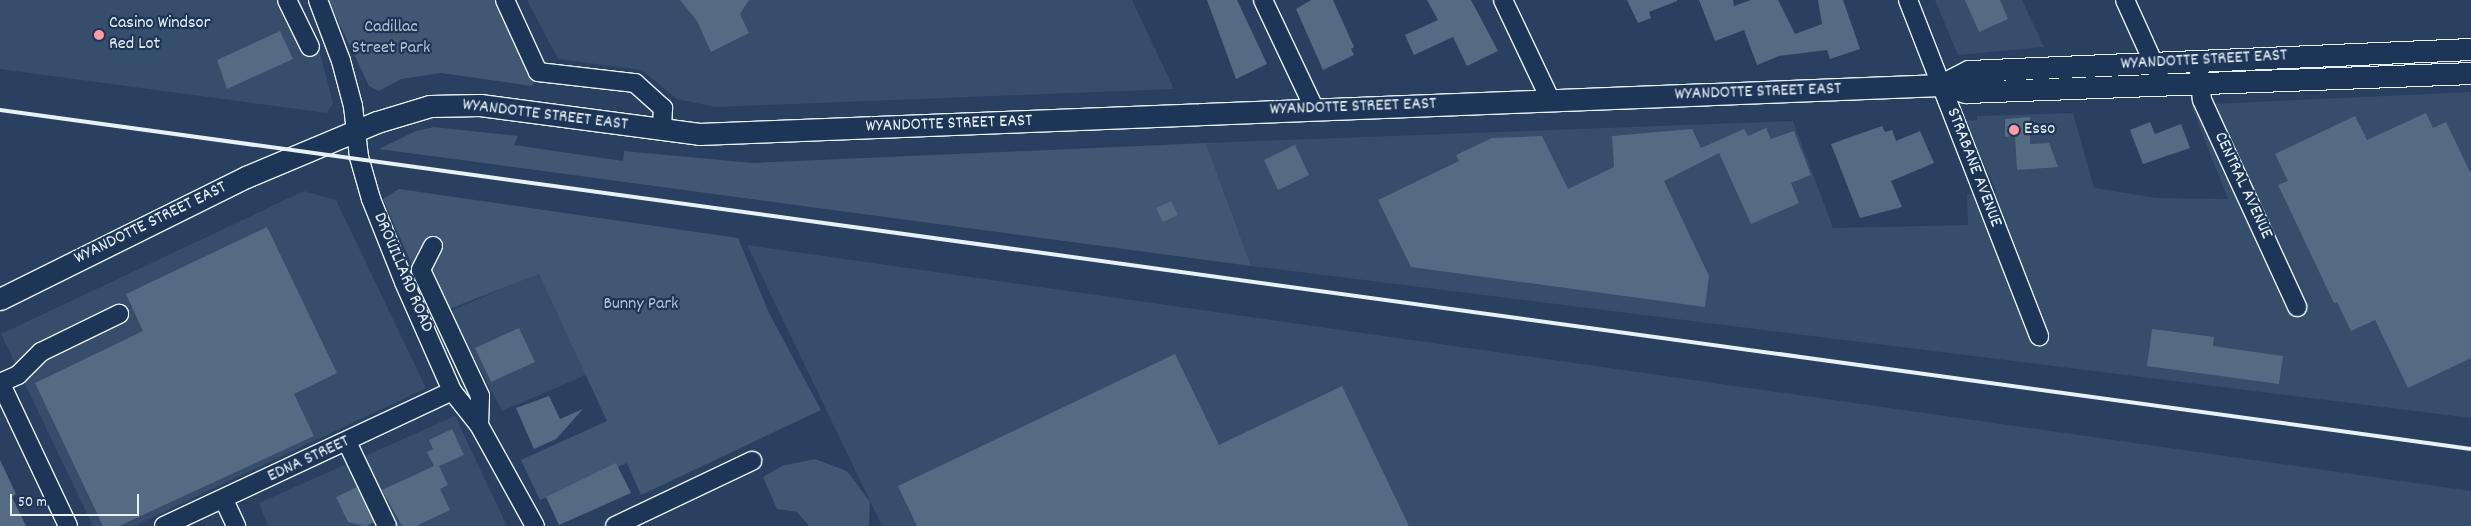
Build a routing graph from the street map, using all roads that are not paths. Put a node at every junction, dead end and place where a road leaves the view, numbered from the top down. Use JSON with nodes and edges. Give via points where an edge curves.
{"nodes":[{"id":1,"x":288,"y":0,"type":"edge"},
{"id":2,"x":318,"y":0,"type":"edge"},
{"id":3,"x":504,"y":0,"type":"edge"},
{"id":4,"x":1263,"y":0,"type":"edge"},
{"id":5,"x":1504,"y":0,"type":"edge"},
{"id":6,"x":1908,"y":0,"type":"edge"},
{"id":7,"x":2125,"y":0,"type":"edge"},
{"id":8,"x":310,"y":47,"type":"dead end"},
{"id":9,"x":2471,"y":49,"type":"edge"},
{"id":10,"x":2198,"y":61,"type":"junction"},
{"id":11,"x":2154,"y":63,"type":"junction"},
{"id":12,"x":2471,"y":73,"type":"edge"},
{"id":13,"x":2199,"y":84,"type":"junction"},
{"id":14,"x":1941,"y":85,"type":"junction"},
{"id":15,"x":2164,"y":85,"type":"junction"},
{"id":16,"x":1550,"y":101,"type":"junction"},
{"id":17,"x":1315,"y":110,"type":"junction"},
{"id":18,"x":662,"y":130,"type":"junction"},
{"id":19,"x":354,"y":132,"type":"junction"},
{"id":20,"x":433,"y":246,"type":"dead end"},
{"id":21,"x":0,"y":299,"type":"edge"},
{"id":22,"x":2297,"y":307,"type":"dead end"},
{"id":23,"x":119,"y":314,"type":"dead end"},
{"id":24,"x":2039,"y":336,"type":"dead end"},
{"id":25,"x":0,"y":383,"type":"edge"},
{"id":26,"x":452,"y":391,"type":"junction"},
{"id":27,"x":479,"y":425,"type":"junction"},
{"id":28,"x":347,"y":442,"type":"junction"},
{"id":29,"x":752,"y":462,"type":"dead end"},
{"id":30,"x":224,"y":500,"type":"junction"},
{"id":31,"x":643,"y":519,"type":"edge"},
{"id":32,"x":68,"y":526,"type":"edge"},
{"id":33,"x":165,"y":526,"type":"edge"},
{"id":34,"x":236,"y":526,"type":"edge"},
{"id":35,"x":387,"y":526,"type":"edge"},
{"id":36,"x":535,"y":526,"type":"edge"},
{"id":37,"x":615,"y":526,"type":"edge"}],
"edges":[{"from":1,"to":8,"type":"street"},
{"from":2,"to":19,"type":"street","name":"DROUILLARD ROAD","via":[[341,61],[353,106]]},
{"from":3,"to":18,"type":"street","via":[[538,72],[635,84],[663,108]]},
{"from":4,"to":17,"type":"street"},
{"from":5,"to":16,"type":"street"},
{"from":6,"to":14,"type":"street","name":"STRABANE AVENUE"},
{"from":7,"to":11,"type":"street"},
{"from":9,"to":10,"type":"main road","name":"WYANDOTTE STREET EAST"},
{"from":10,"to":11,"type":"main road","name":"WYANDOTTE STREET EAST"},
{"from":10,"to":13,"type":"street","name":"CENTRAL AVENUE"},
{"from":11,"to":14,"type":"main road","name":"WYANDOTTE STREET EAST","via":[[1969,71]]},
{"from":11,"to":15,"type":"street"},
{"from":12,"to":13,"type":"main road","name":"WYANDOTTE STREET EAST"},
{"from":13,"to":15,"type":"main road","name":"WYANDOTTE STREET EAST"},
{"from":13,"to":22,"type":"street","name":"CENTRAL AVENUE","via":[[2202,100]]},
{"from":14,"to":15,"type":"main road","name":"WYANDOTTE STREET EAST","via":[[1966,92]]},
{"from":14,"to":16,"type":"main road","name":"WYANDOTTE STREET EAST"},
{"from":14,"to":24,"type":"street","name":"STRABANE AVENUE"},
{"from":16,"to":17,"type":"main road","name":"WYANDOTTE STREET EAST"},
{"from":17,"to":18,"type":"main road","name":"WYANDOTTE STREET EAST","via":[[699,134]]},
{"from":18,"to":19,"type":"main road","name":"WYANDOTTE STREET EAST","via":[[480,105],[430,106]]},
{"from":19,"to":21,"type":"main road","name":"WYANDOTTE STREET EAST","via":[[246,177]]},
{"from":19,"to":26,"type":"street","name":"DROUILLARD ROAD","via":[[371,199]]},
{"from":20,"to":27,"type":"street","via":[[421,270],[480,396]]},
{"from":23,"to":25,"type":"street","via":[[40,352],[18,375]]},
{"from":25,"to":32,"type":"street"},
{"from":26,"to":27,"type":"street","name":"DROUILLARD ROAD"},
{"from":26,"to":28,"type":"street","name":"EDNA STREET"},
{"from":27,"to":36,"type":"street","name":"DROUILLARD ROAD"},
{"from":28,"to":30,"type":"street","name":"EDNA STREET"},
{"from":28,"to":35,"type":"street"},
{"from":29,"to":31,"type":"street"},
{"from":30,"to":33,"type":"street","name":"EDNA STREET"},
{"from":30,"to":34,"type":"street"},
{"from":31,"to":37,"type":"street"}]}
